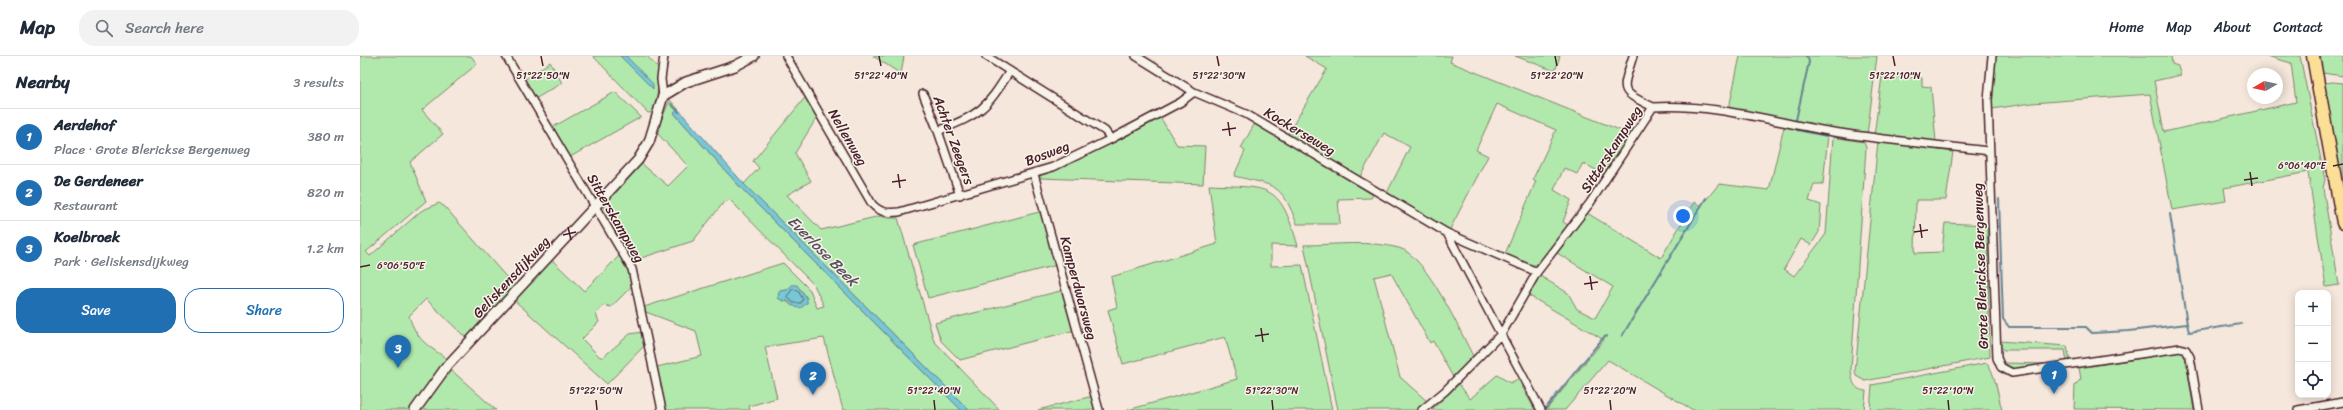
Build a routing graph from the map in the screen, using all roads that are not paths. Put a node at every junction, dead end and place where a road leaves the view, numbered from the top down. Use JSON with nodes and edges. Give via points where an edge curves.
{"nodes":[{"id":1,"x":506,"y":56,"type":"edge"},
{"id":2,"x":664,"y":56,"type":"edge"},
{"id":3,"x":754,"y":56,"type":"edge"},
{"id":4,"x":786,"y":56,"type":"edge"},
{"id":5,"x":986,"y":56,"type":"edge"},
{"id":6,"x":1136,"y":56,"type":"edge"},
{"id":7,"x":1633,"y":56,"type":"edge"},
{"id":8,"x":1992,"y":56,"type":"edge"},
{"id":9,"x":2313,"y":56,"type":"edge"},
{"id":10,"x":1010,"y":71,"type":"junction"},
{"id":11,"x":1194,"y":92,"type":"junction"},
{"id":12,"x":923,"y":94,"type":"dead end"},
{"id":13,"x":663,"y":96,"type":"junction"},
{"id":14,"x":1653,"y":108,"type":"junction"},
{"id":15,"x":938,"y":131,"type":"junction"},
{"id":16,"x":1111,"y":139,"type":"junction"},
{"id":17,"x":1990,"y":151,"type":"junction"},
{"id":18,"x":1034,"y":174,"type":"junction"},
{"id":19,"x":960,"y":195,"type":"junction"},
{"id":20,"x":596,"y":207,"type":"junction"},
{"id":21,"x":899,"y":212,"type":"joint"},
{"id":22,"x":2343,"y":223,"type":"edge"},
{"id":23,"x":1447,"y":233,"type":"junction"},
{"id":24,"x":1537,"y":272,"type":"junction"},
{"id":25,"x":1502,"y":333,"type":"junction"},
{"id":26,"x":2343,"y":402,"type":"edge"},
{"id":27,"x":416,"y":410,"type":"edge"},
{"id":28,"x":662,"y":410,"type":"edge"},
{"id":29,"x":1099,"y":410,"type":"edge"},
{"id":30,"x":1422,"y":410,"type":"edge"},
{"id":31,"x":1541,"y":410,"type":"edge"},
{"id":32,"x":2199,"y":410,"type":"edge"},
{"id":33,"x":2298,"y":410,"type":"edge"}],
"edges":[{"from":1,"to":20,"type":"street","name":"Sitterskampweg"},
{"from":2,"to":13,"type":"street","name":"Geliskensdijkweg","via":[[661,79]]},
{"from":3,"to":13,"type":"street","via":[[735,66],[686,82]]},
{"from":4,"to":21,"type":"street","name":"Nellenweg","via":[[872,204],[878,210],[888,213]]},
{"from":5,"to":10,"type":"street"},
{"from":6,"to":11,"type":"street","name":"Kockerseweg"},
{"from":7,"to":14,"type":"street","via":[[1624,86],[1626,92]]},
{"from":8,"to":17,"type":"street","name":"Grote Blerickse Bergenweg","via":[[1988,100]]},
{"from":9,"to":22,"type":"main road"},
{"from":10,"to":15,"type":"street","via":[[985,108],[970,118]]},
{"from":10,"to":16,"type":"street","via":[[1105,131]]},
{"from":11,"to":16,"type":"street","name":"Bosweg","via":[[1181,102]]},
{"from":11,"to":23,"type":"street","name":"Kockerseweg","via":[[1246,114]]},
{"from":12,"to":15,"type":"street","name":"Achter Zeegers"},
{"from":13,"to":20,"type":"street","name":"Geliskensdijkweg","via":[[657,120],[638,160]]},
{"from":14,"to":17,"type":"street","name":"Sitterskampweg","via":[[1677,106],[1735,113],[1868,137]]},
{"from":14,"to":24,"type":"street","name":"Sitterskampweg","via":[[1590,203]]},
{"from":15,"to":19,"type":"street","name":"Achter Zeegers"},
{"from":16,"to":18,"type":"street","name":"Bosweg","via":[[1070,160]]},
{"from":17,"to":32,"type":"street","name":"Grote Blerickse Bergenweg","via":[[1997,358],[2001,367],[2012,373],[2180,348],[2186,350],[2190,357]]},
{"from":18,"to":19,"type":"street","name":"Bosweg"},
{"from":18,"to":29,"type":"street","name":"Kamperdwarsweg"},
{"from":19,"to":21,"type":"street","name":"Bosweg"},
{"from":20,"to":27,"type":"street","name":"Geliskensdijkweg","via":[[447,366]]},
{"from":20,"to":28,"type":"street","name":"Sitterskampweg","via":[[632,269]]},
{"from":23,"to":24,"type":"street","name":"Kockerseweg"},
{"from":23,"to":25,"type":"street"},
{"from":24,"to":25,"type":"street","name":"Sitterskampweg"},
{"from":25,"to":30,"type":"street","name":"Sitterskampweg","via":[[1451,386]]},
{"from":25,"to":31,"type":"street"},
{"from":26,"to":33,"type":"street"}]}
